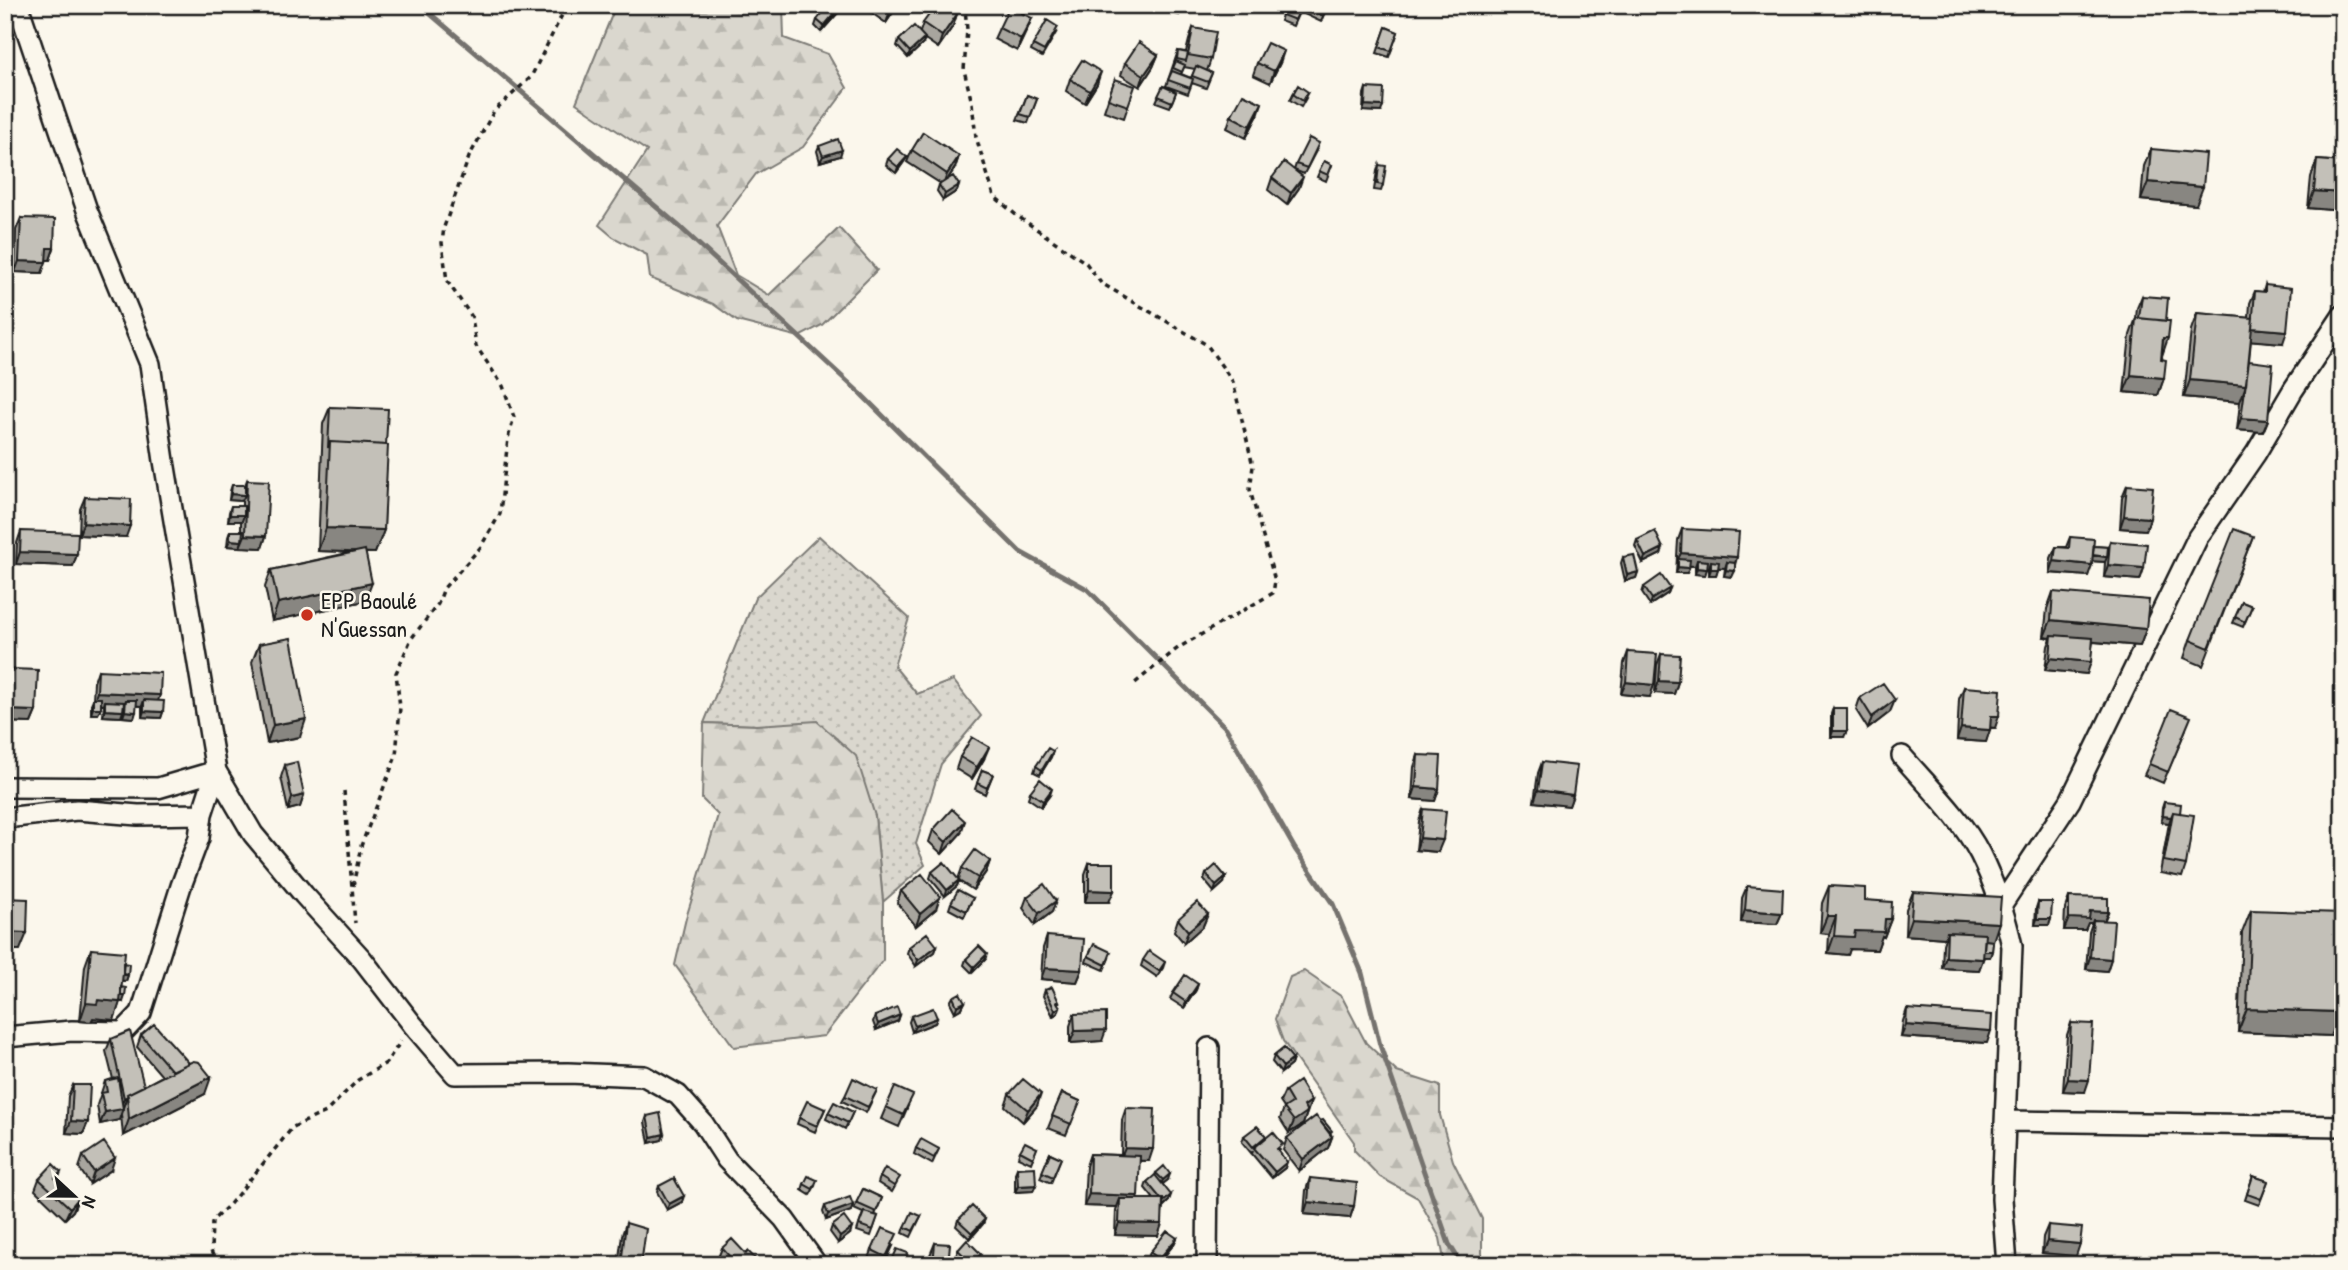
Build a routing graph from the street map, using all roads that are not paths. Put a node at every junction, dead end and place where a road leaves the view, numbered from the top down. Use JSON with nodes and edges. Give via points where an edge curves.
{"nodes":[{"id":1,"x":18,"y":5,"type":"edge"},
{"id":2,"x":2343,"y":315,"type":"edge"},
{"id":3,"x":1902,"y":756,"type":"dead end"},
{"id":4,"x":216,"y":771,"type":"junction"},
{"id":5,"x":5,"y":787,"type":"edge"},
{"id":6,"x":202,"y":814,"type":"junction"},
{"id":7,"x":5,"y":818,"type":"edge"},
{"id":8,"x":2000,"y":907,"type":"junction"},
{"id":9,"x":5,"y":1037,"type":"edge"},
{"id":10,"x":1209,"y":1048,"type":"dead end"},
{"id":11,"x":2006,"y":1121,"type":"junction"},
{"id":12,"x":2343,"y":1126,"type":"edge"},
{"id":13,"x":817,"y":1265,"type":"edge"},
{"id":14,"x":1207,"y":1265,"type":"edge"},
{"id":15,"x":2007,"y":1265,"type":"edge"}],
"edges":[{"from":1,"to":4,"type":"street","via":[[88,209],[150,364]]},
{"from":2,"to":8,"type":"street","via":[[2198,537],[2070,801]]},
{"from":3,"to":8,"type":"street","via":[[1980,853]]},
{"from":4,"to":5,"type":"street","via":[[158,789]]},
{"from":4,"to":6,"type":"street"},
{"from":4,"to":13,"type":"street","via":[[253,834],[455,1074],[644,1076],[678,1095],[727,1160],[784,1219]]},
{"from":6,"to":7,"type":"street","via":[[77,810]]},
{"from":6,"to":9,"type":"street","via":[[199,838],[141,1013],[123,1032]]},
{"from":8,"to":11,"type":"street","via":[[2012,946]]},
{"from":10,"to":14,"type":"street"},
{"from":11,"to":12,"type":"street"},
{"from":11,"to":15,"type":"street","via":[[2001,1199]]}]}
